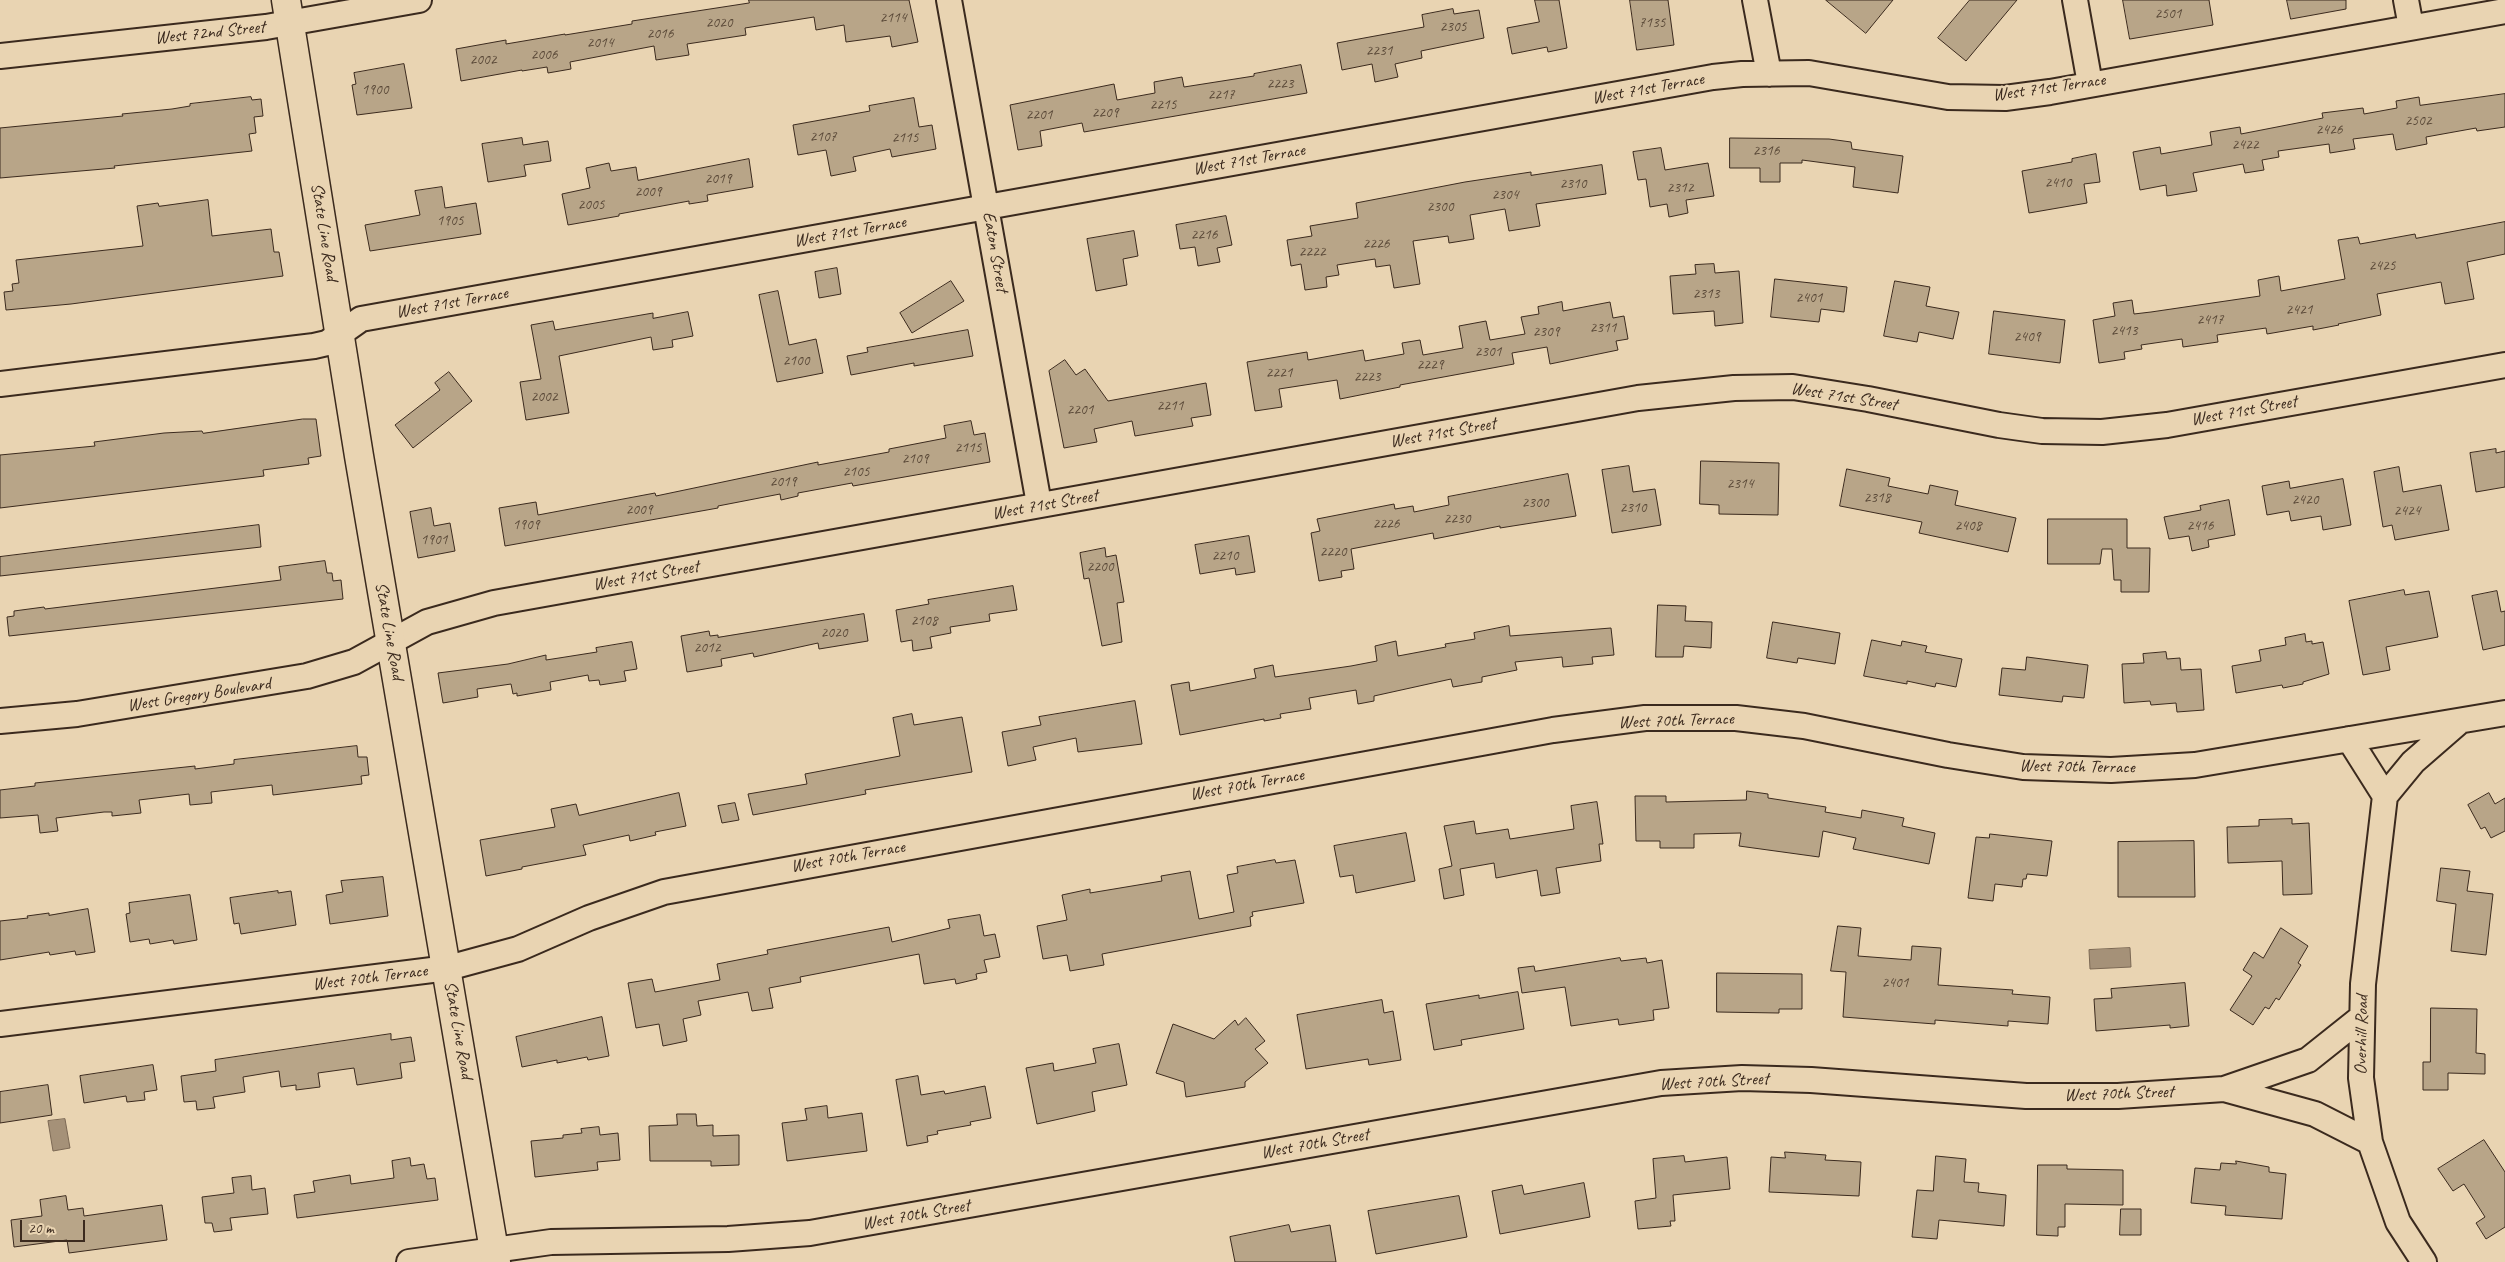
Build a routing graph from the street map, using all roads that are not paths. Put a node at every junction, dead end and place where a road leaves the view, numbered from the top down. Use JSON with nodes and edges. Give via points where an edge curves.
{"nodes":[{"id":1,"x":419,"y":0,"type":"edge"},
{"id":2,"x":949,"y":0,"type":"edge"},
{"id":3,"x":1755,"y":0,"type":"edge"},
{"id":4,"x":2075,"y":0,"type":"edge"},
{"id":5,"x":2406,"y":0,"type":"edge"},
{"id":6,"x":2505,"y":11,"type":"edge"},
{"id":7,"x":288,"y":12,"type":"edge"},
{"id":8,"x":2411,"y":27,"type":"junction"},
{"id":9,"x":0,"y":56,"type":"edge"},
{"id":10,"x":1768,"y":74,"type":"junction"},
{"id":11,"x":2090,"y":84,"type":"junction"},
{"id":12,"x":987,"y":207,"type":"junction"},
{"id":13,"x":340,"y":334,"type":"junction"},
{"id":14,"x":2505,"y":365,"type":"edge"},
{"id":15,"x":0,"y":384,"type":"edge"},
{"id":16,"x":1039,"y":504,"type":"junction"},
{"id":17,"x":391,"y":641,"type":"junction"},
{"id":18,"x":2505,"y":713,"type":"edge"},
{"id":19,"x":0,"y":721,"type":"edge"},
{"id":20,"x":2459,"y":722,"type":"junction"},
{"id":21,"x":2349,"y":739,"type":"junction"},
{"id":22,"x":2385,"y":796,"type":"junction"},
{"id":23,"x":448,"y":968,"type":"junction"},
{"id":24,"x":2362,"y":1017,"type":"junction"},
{"id":25,"x":0,"y":1024,"type":"edge"},
{"id":26,"x":2224,"y":1089,"type":"junction"},
{"id":27,"x":2370,"y":1142,"type":"junction"},
{"id":28,"x":495,"y":1256,"type":"edge"},
{"id":29,"x":409,"y":1262,"type":"edge"},
{"id":30,"x":2424,"y":1262,"type":"edge"}],
"edges":[{"from":1,"to":7,"type":"street","name":"West 72nd Street"},
{"from":2,"to":12,"type":"street","name":"Eaton Street"},
{"from":3,"to":10,"type":"street"},
{"from":4,"to":11,"type":"street"},
{"from":5,"to":8,"type":"street"},
{"from":6,"to":8,"type":"street","name":"West 71st Terrace"},
{"from":7,"to":9,"type":"street","name":"West 72nd Street"},
{"from":7,"to":13,"type":"main road","name":"State Line Road"},
{"from":8,"to":11,"type":"street","name":"West 71st Terrace"},
{"from":10,"to":11,"type":"street","name":"West 71st Terrace","via":[[1810,73],[1948,96],[2005,98]]},
{"from":10,"to":12,"type":"street","name":"West 71st Terrace","via":[[1713,77]]},
{"from":12,"to":13,"type":"street","name":"West 71st Terrace","via":[[361,319]]},
{"from":12,"to":16,"type":"street","name":"Eaton Street"},
{"from":13,"to":15,"type":"street","name":"West 71st Terrace","via":[[314,346]]},
{"from":13,"to":17,"type":"main road","name":"State Line Road"},
{"from":14,"to":16,"type":"street","name":"West 71st Street","via":[[2167,425],[2102,432],[2042,431],[1999,425],[1794,387],[1690,391]]},
{"from":16,"to":17,"type":"street","name":"West 71st Street","via":[[494,603],[427,622]]},
{"from":17,"to":19,"type":"street","name":"West Gregory Boulevard","via":[[354,662],[307,676],[78,714]]},
{"from":17,"to":23,"type":"main road","name":"State Line Road"},
{"from":18,"to":20,"type":"street","name":"West 70th Terrace"},
{"from":20,"to":21,"type":"street","name":"West 70th Terrace"},
{"from":20,"to":22,"type":"street","via":[[2413,762]]},
{"from":21,"to":22,"type":"street"},
{"from":21,"to":23,"type":"street","name":"West 70th Terrace","via":[[2195,765],[2111,770],[2023,767],[1948,756],[1804,726],[1736,718],[1645,718],[1553,730],[664,892],[588,918],[518,949]]},
{"from":22,"to":24,"type":"street","name":"Overhill Road"},
{"from":23,"to":25,"type":"street","name":"West 70th Terrace"},
{"from":23,"to":28,"type":"main road","name":"State Line Road"},
{"from":24,"to":26,"type":"street","name":"West 70th Street","via":[[2308,1060]]},
{"from":24,"to":27,"type":"street","name":"Overhill Road","via":[[2360,1078]]},
{"from":26,"to":27,"type":"street","name":"West 70th Street","via":[[2315,1114]]},
{"from":26,"to":28,"type":"street","name":"West 70th Street","via":[[2118,1096],[2026,1096],[1811,1080],[1742,1078],[1661,1083],[810,1233],[728,1239],[551,1242]]},
{"from":27,"to":30,"type":"street","name":"Overhill Road","via":[[2398,1222]]},
{"from":28,"to":29,"type":"street","name":"West 70th Street"}]}
